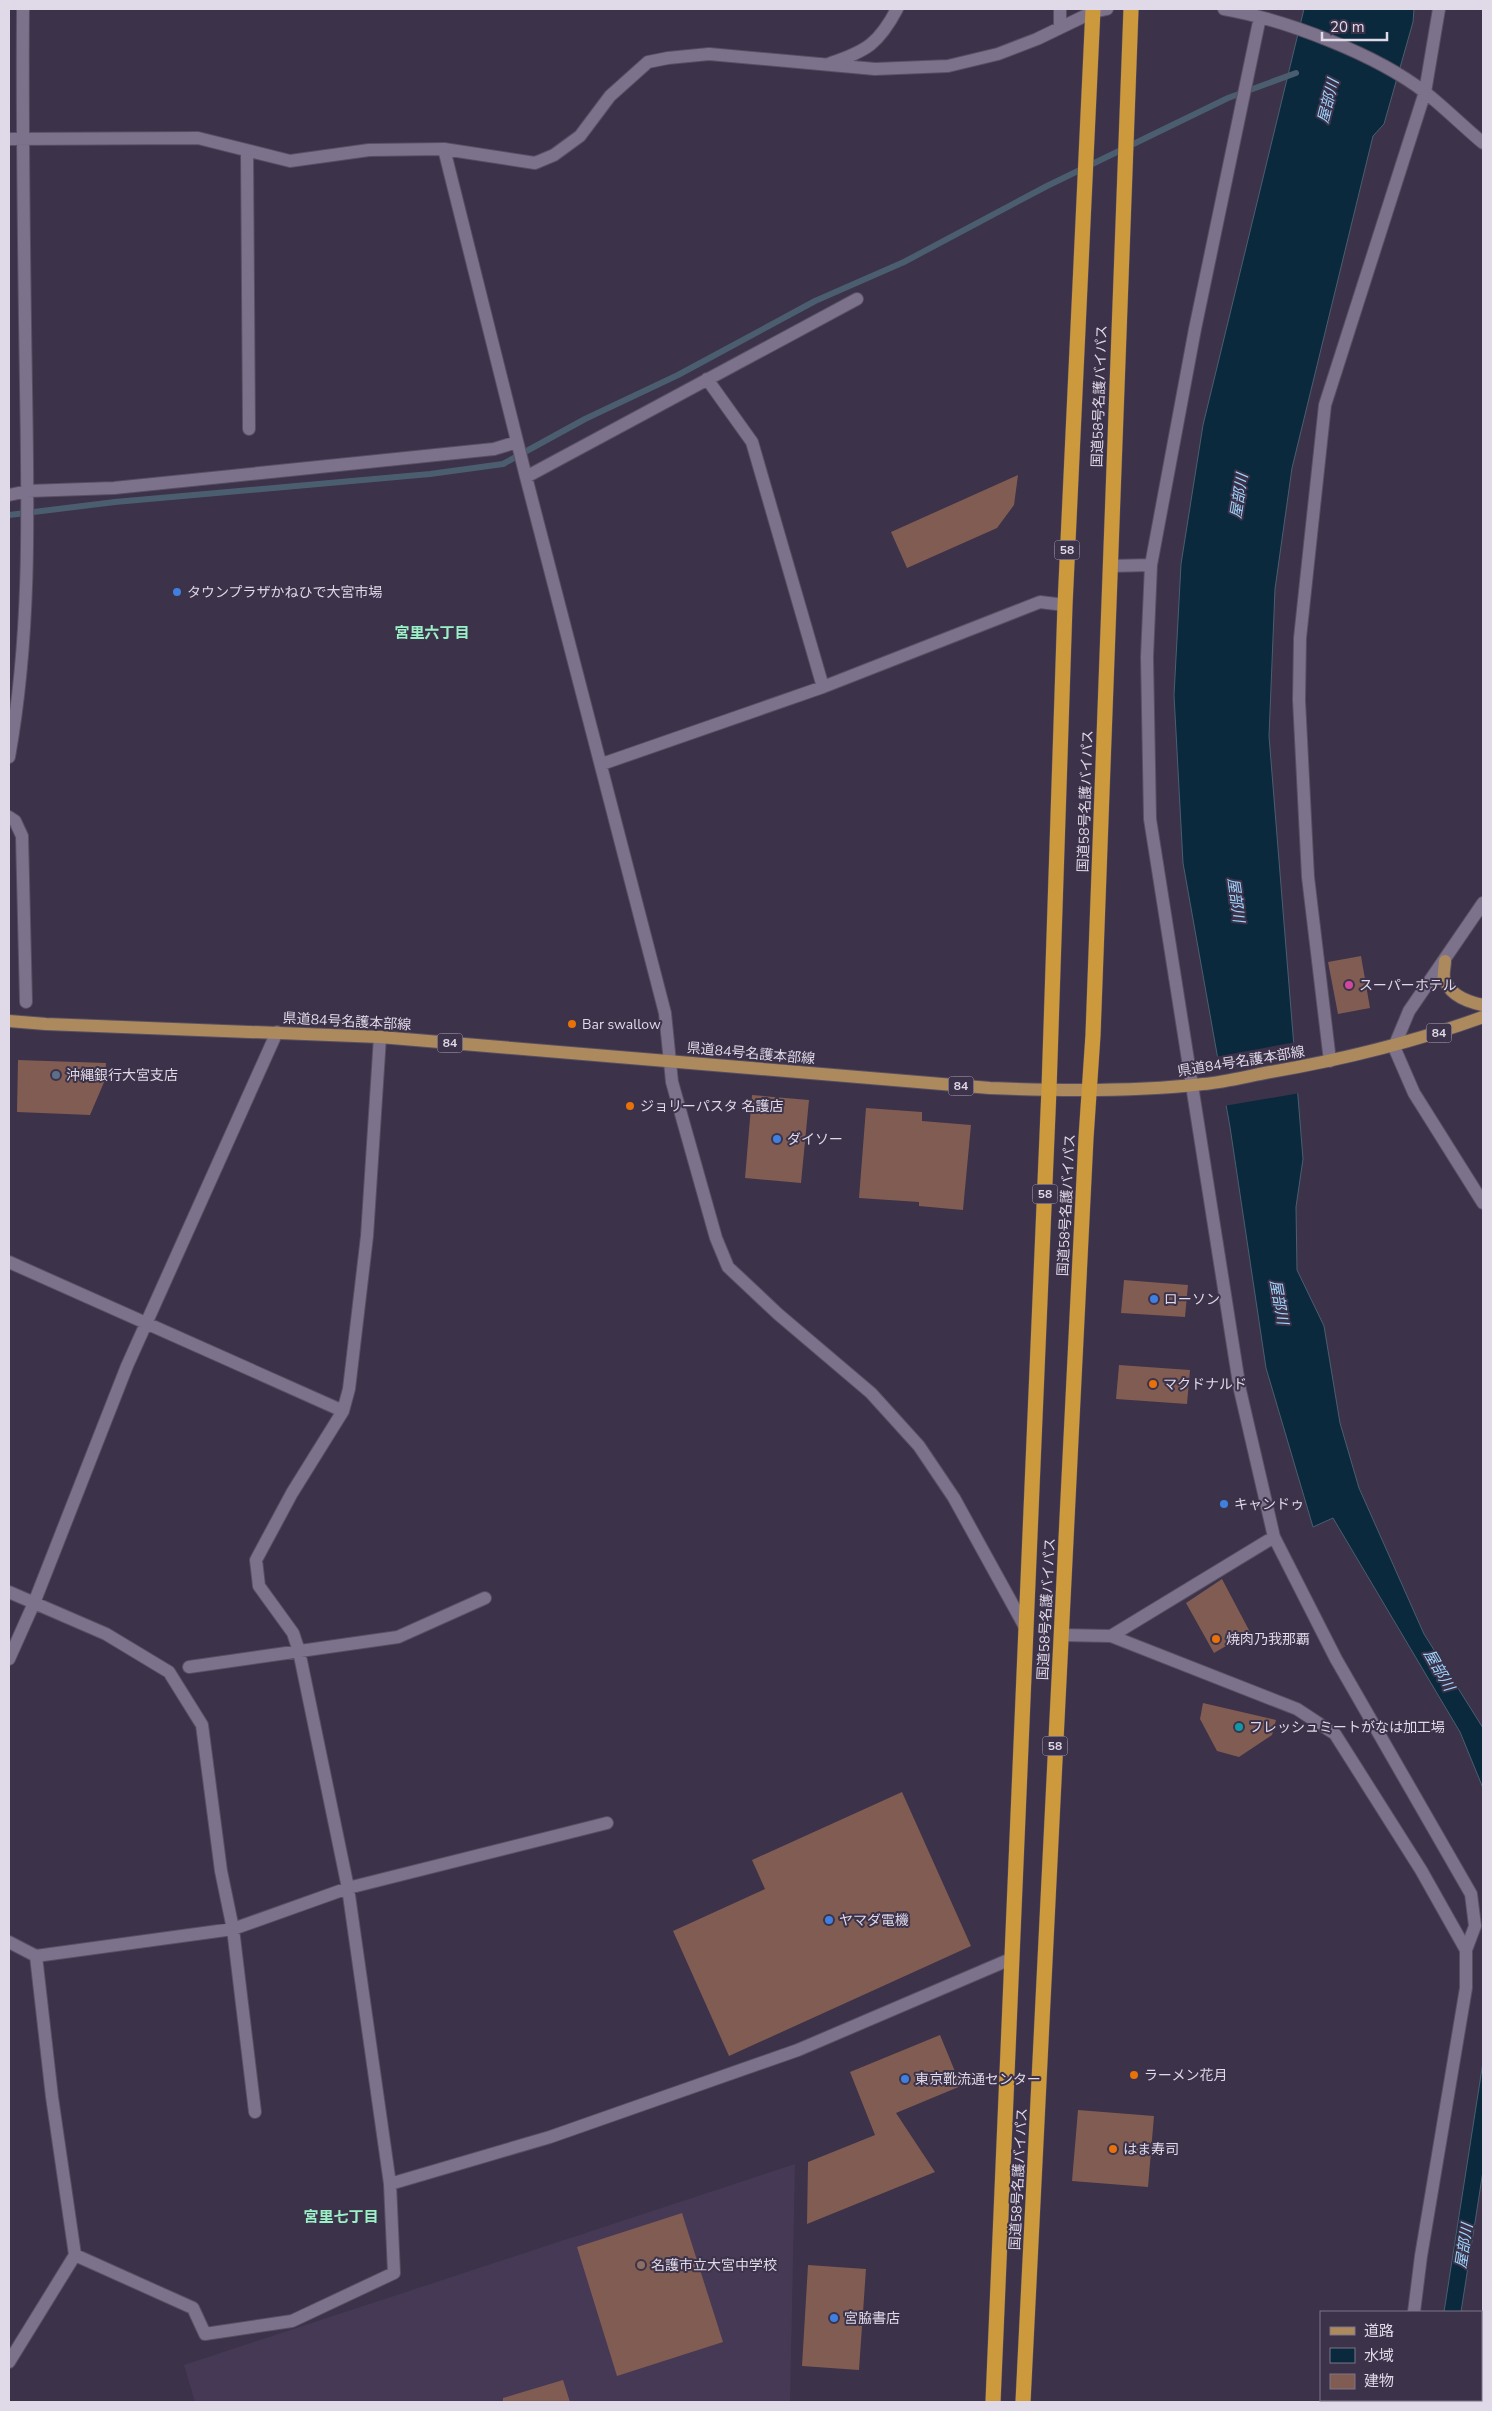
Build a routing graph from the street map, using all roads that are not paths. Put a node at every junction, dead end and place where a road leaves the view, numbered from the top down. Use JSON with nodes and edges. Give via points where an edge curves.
{"nodes":[{"id":1,"x":23,"y":9,"type":"edge"},
{"id":2,"x":897,"y":9,"type":"edge"},
{"id":3,"x":1060,"y":9,"type":"edge"},
{"id":4,"x":1131,"y":9,"type":"edge"},
{"id":5,"x":1224,"y":9,"type":"edge"},
{"id":6,"x":1439,"y":9,"type":"edge"},
{"id":7,"x":1098,"y":10,"type":"edge"},
{"id":8,"x":1241,"y":10,"type":"edge"},
{"id":9,"x":1260,"y":17,"type":"junction"},
{"id":10,"x":1060,"y":26,"type":"junction"},
{"id":11,"x":827,"y":65,"type":"junction"},
{"id":12,"x":1425,"y":92,"type":"junction"},
{"id":13,"x":9,"y":139,"type":"edge"},
{"id":14,"x":22,"y":139,"type":"junction"},
{"id":15,"x":1483,"y":143,"type":"edge"},
{"id":16,"x":444,"y":149,"type":"junction"},
{"id":17,"x":247,"y":152,"type":"junction"},
{"id":18,"x":857,"y":299,"type":"dead end"},
{"id":19,"x":707,"y":380,"type":"junction"},
{"id":20,"x":248,"y":429,"type":"dead end"},
{"id":21,"x":517,"y":442,"type":"junction"},
{"id":22,"x":526,"y":477,"type":"junction"},
{"id":23,"x":9,"y":495,"type":"edge"},
{"id":24,"x":28,"y":495,"type":"junction"},
{"id":25,"x":1151,"y":565,"type":"junction"},
{"id":26,"x":1110,"y":566,"type":"junction"},
{"id":27,"x":1065,"y":605,"type":"junction"},
{"id":28,"x":823,"y":687,"type":"junction"},
{"id":29,"x":9,"y":757,"type":"edge"},
{"id":30,"x":602,"y":764,"type":"junction"},
{"id":31,"x":12,"y":819,"type":"edge"},
{"id":32,"x":1483,"y":903,"type":"edge"},
{"id":33,"x":1445,"y":961,"type":"junction"},
{"id":34,"x":26,"y":1002,"type":"dead end"},
{"id":35,"x":1483,"y":1005,"type":"edge"},
{"id":36,"x":1483,"y":1017,"type":"edge"},
{"id":37,"x":9,"y":1021,"type":"edge"},
{"id":38,"x":277,"y":1032,"type":"junction"},
{"id":39,"x":380,"y":1037,"type":"junction"},
{"id":40,"x":1394,"y":1047,"type":"junction"},
{"id":41,"x":672,"y":1061,"type":"junction"},
{"id":42,"x":1325,"y":1062,"type":"junction"},
{"id":43,"x":1199,"y":1085,"type":"junction"},
{"id":44,"x":1049,"y":1089,"type":"junction"},
{"id":45,"x":1090,"y":1089,"type":"junction"},
{"id":46,"x":1483,"y":1203,"type":"edge"},
{"id":47,"x":9,"y":1262,"type":"edge"},
{"id":48,"x":146,"y":1324,"type":"junction"},
{"id":49,"x":343,"y":1411,"type":"junction"},
{"id":50,"x":1274,"y":1537,"type":"junction"},
{"id":51,"x":9,"y":1592,"type":"edge"},
{"id":52,"x":485,"y":1598,"type":"dead end"},
{"id":53,"x":34,"y":1602,"type":"junction"},
{"id":54,"x":1025,"y":1627,"type":"junction"},
{"id":55,"x":1061,"y":1635,"type":"junction"},
{"id":56,"x":1111,"y":1636,"type":"junction"},
{"id":57,"x":299,"y":1651,"type":"junction"},
{"id":58,"x":9,"y":1659,"type":"edge"},
{"id":59,"x":189,"y":1666,"type":"dead end"},
{"id":60,"x":607,"y":1824,"type":"dead end"},
{"id":61,"x":348,"y":1888,"type":"junction"},
{"id":62,"x":234,"y":1929,"type":"junction"},
{"id":63,"x":9,"y":1942,"type":"edge"},
{"id":64,"x":1466,"y":1950,"type":"junction"},
{"id":65,"x":36,"y":1956,"type":"junction"},
{"id":66,"x":1012,"y":1958,"type":"junction"},
{"id":67,"x":255,"y":2112,"type":"dead end"},
{"id":68,"x":390,"y":2184,"type":"junction"},
{"id":69,"x":75,"y":2255,"type":"junction"},
{"id":70,"x":1414,"y":2311,"type":"edge"},
{"id":71,"x":9,"y":2362,"type":"edge"},
{"id":72,"x":993,"y":2402,"type":"edge"},
{"id":73,"x":1023,"y":2402,"type":"edge"}],
"edges":[{"from":1,"to":14,"type":"street"},
{"from":2,"to":11,"type":"street","via":[[886,31],[868,48]]},
{"from":3,"to":10,"type":"street"},
{"from":4,"to":26,"type":"highway","name":"国道58号名護バイパス","number":"58"},
{"from":5,"to":8,"type":"street"},
{"from":6,"to":12,"type":"street"},
{"from":7,"to":10,"type":"street"},
{"from":7,"to":27,"type":"highway","name":"国道58号名護バイパス","number":"58"},
{"from":8,"to":9,"type":"street"},
{"from":9,"to":12,"type":"street","via":[[1346,46]]},
{"from":9,"to":25,"type":"street","via":[[1195,329]]},
{"from":10,"to":11,"type":"street","via":[[998,54],[948,66],[875,69]]},
{"from":11,"to":16,"type":"street","via":[[709,54],[648,62],[610,96],[580,136],[554,156],[535,163]]},
{"from":12,"to":15,"type":"street"},
{"from":12,"to":42,"type":"street","via":[[1324,405],[1300,638],[1299,700],[1308,878]]},
{"from":13,"to":14,"type":"street"},
{"from":14,"to":17,"type":"street","via":[[198,138]]},
{"from":14,"to":24,"type":"street"},
{"from":16,"to":17,"type":"street","via":[[369,150],[290,161]]},
{"from":16,"to":21,"type":"street"},
{"from":17,"to":20,"type":"street"},
{"from":18,"to":19,"type":"street"},
{"from":19,"to":22,"type":"street"},
{"from":19,"to":28,"type":"street","via":[[752,442]]},
{"from":21,"to":22,"type":"street"},
{"from":21,"to":24,"type":"street","via":[[494,450]]},
{"from":22,"to":30,"type":"street"},
{"from":23,"to":24,"type":"street"},
{"from":24,"to":29,"type":"street","via":[[20,688]]},
{"from":25,"to":26,"type":"street"},
{"from":25,"to":43,"type":"street","via":[[1147,657],[1150,820]]},
{"from":26,"to":45,"type":"highway","name":"国道58号名護バイパス","number":"58"},
{"from":27,"to":28,"type":"street","via":[[1040,602]]},
{"from":27,"to":44,"type":"highway","name":"国道58号名護バイパス","number":"58"},
{"from":28,"to":30,"type":"street"},
{"from":30,"to":41,"type":"street","via":[[666,1013]]},
{"from":31,"to":34,"type":"street","via":[[22,836]]},
{"from":32,"to":33,"type":"street"},
{"from":33,"to":35,"type":"main road","via":[[1444,978],[1453,990],[1466,1002]]},
{"from":33,"to":40,"type":"street","via":[[1409,1012]]},
{"from":36,"to":40,"type":"main road","name":"県道84号名護本部線","number":"84"},
{"from":37,"to":38,"type":"main road","name":"県道84号名護本部線","number":"84"},
{"from":38,"to":39,"type":"main road","name":"県道84号名護本部線","number":"84"},
{"from":38,"to":48,"type":"street"},
{"from":39,"to":41,"type":"main road","name":"県道84号名護本部線","number":"84"},
{"from":39,"to":49,"type":"street","via":[[367,1236],[349,1388]]},
{"from":40,"to":42,"type":"main road","name":"県道84号名護本部線","number":"84"},
{"from":40,"to":46,"type":"street","via":[[1414,1093]]},
{"from":41,"to":44,"type":"main road","name":"県道84号名護本部線","number":"84","via":[[990,1088]]},
{"from":41,"to":54,"type":"street","via":[[672,1082],[692,1159],[728,1266],[778,1314],[871,1393],[919,1446],[954,1498]]},
{"from":42,"to":43,"type":"main road","name":"県道84号名護本部線","number":"84"},
{"from":43,"to":45,"type":"main road","name":"県道84号名護本部線","number":"84"},
{"from":43,"to":50,"type":"street","via":[[1240,1390]]},
{"from":44,"to":45,"type":"main road","name":"県道84号名護本部線","number":"84"},
{"from":44,"to":54,"type":"highway","name":"国道58号名護バイパス","number":"58"},
{"from":45,"to":55,"type":"highway","name":"国道58号名護バイパス","number":"58"},
{"from":47,"to":48,"type":"street"},
{"from":48,"to":49,"type":"street"},
{"from":48,"to":53,"type":"street"},
{"from":49,"to":57,"type":"street","via":[[292,1493],[256,1560],[259,1586],[293,1633]]},
{"from":50,"to":56,"type":"street"},
{"from":50,"to":64,"type":"street","via":[[1336,1659],[1471,1894],[1475,1926]]},
{"from":51,"to":53,"type":"street"},
{"from":52,"to":57,"type":"street","via":[[398,1637]]},
{"from":53,"to":58,"type":"street"},
{"from":53,"to":62,"type":"street","via":[[106,1634],[169,1672],[187,1698],[202,1725],[221,1871]]},
{"from":54,"to":66,"type":"highway","name":"国道58号名護バイパス","number":"58"},
{"from":55,"to":56,"type":"street"},
{"from":55,"to":73,"type":"highway","name":"国道58号名護バイパス","number":"58"},
{"from":56,"to":64,"type":"street","via":[[1297,1709],[1335,1734],[1421,1870]]},
{"from":57,"to":59,"type":"street"},
{"from":57,"to":61,"type":"street"},
{"from":60,"to":61,"type":"street"},
{"from":61,"to":62,"type":"street"},
{"from":61,"to":68,"type":"street"},
{"from":62,"to":65,"type":"street"},
{"from":62,"to":67,"type":"street"},
{"from":63,"to":65,"type":"street"},
{"from":64,"to":70,"type":"street","via":[[1466,1988]]},
{"from":65,"to":69,"type":"street"},
{"from":66,"to":68,"type":"street","via":[[798,2050],[550,2137]]},
{"from":66,"to":72,"type":"highway","name":"国道58号名護バイパス","number":"58"},
{"from":68,"to":69,"type":"street","via":[[394,2273],[292,2321],[205,2334],[193,2308]]},
{"from":69,"to":71,"type":"street"}]}
